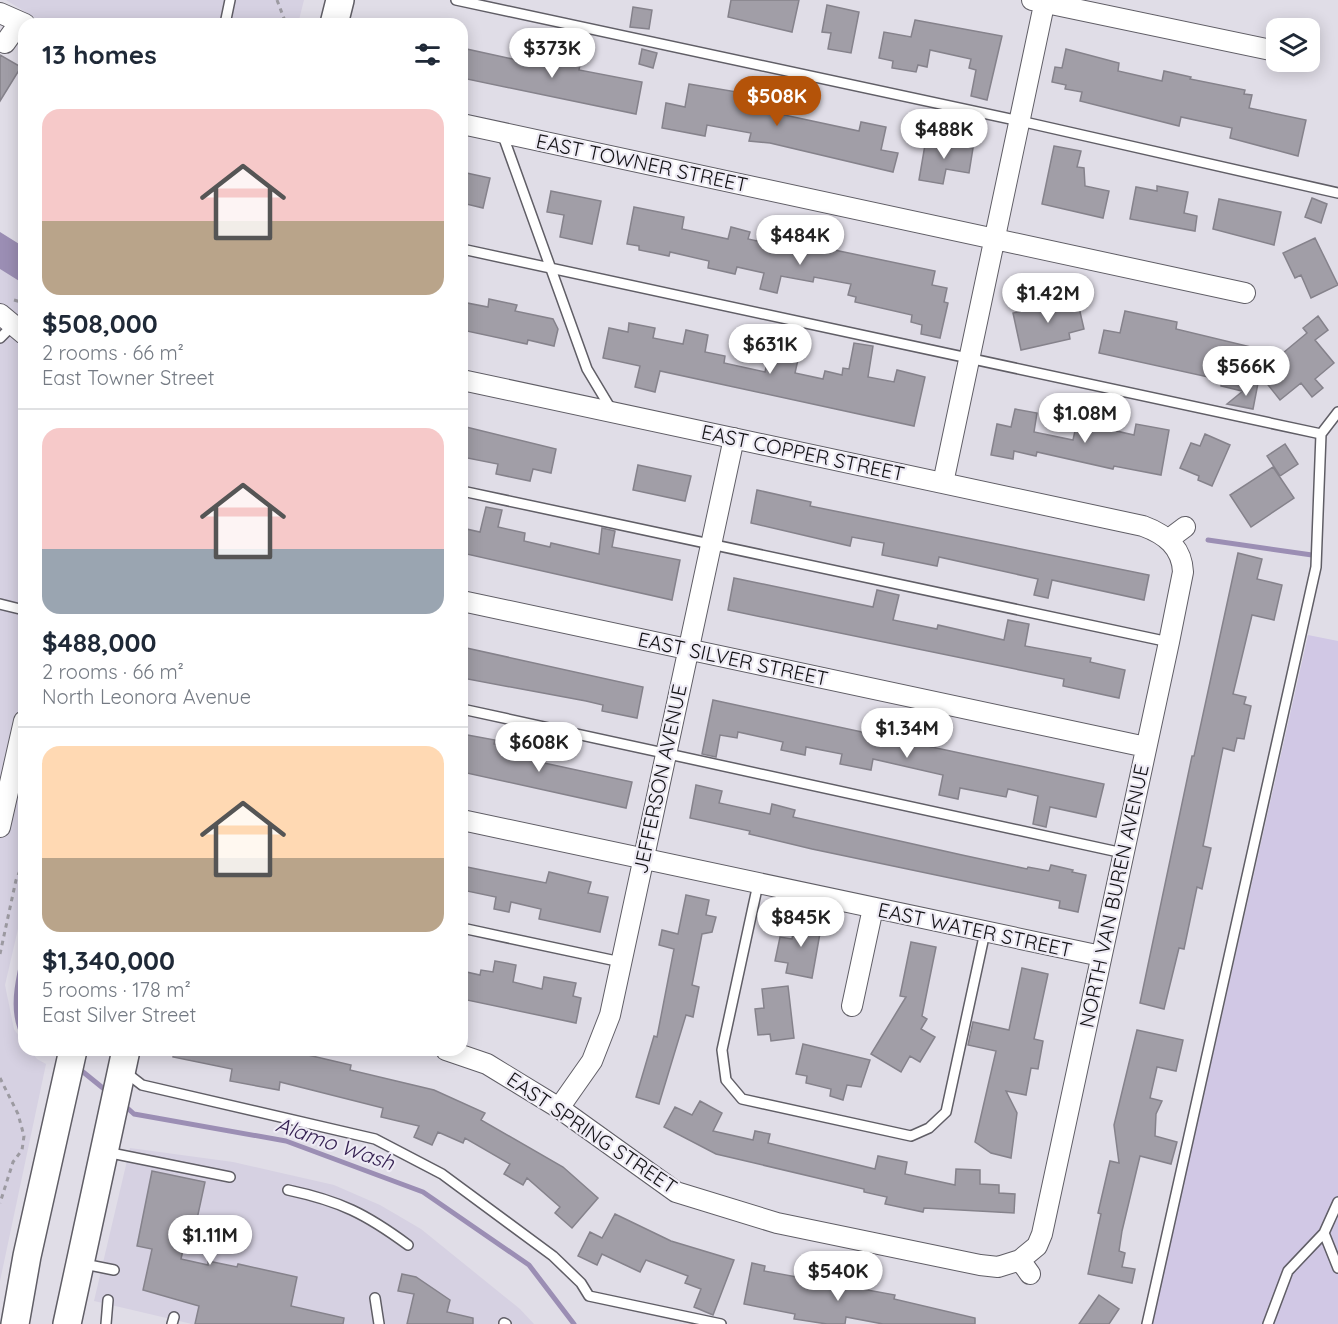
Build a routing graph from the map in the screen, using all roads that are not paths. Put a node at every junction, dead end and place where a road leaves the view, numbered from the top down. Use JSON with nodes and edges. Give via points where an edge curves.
{"nodes":[{"id":1,"x":230,"y":0,"type":"edge"},
{"id":2,"x":340,"y":0,"type":"edge"},
{"id":3,"x":456,"y":0,"type":"edge"},
{"id":4,"x":1040,"y":1,"type":"edge"},
{"id":5,"x":0,"y":13,"type":"edge"},
{"id":6,"x":226,"y":18,"type":"edge"},
{"id":7,"x":336,"y":18,"type":"edge"},
{"id":8,"x":18,"y":21,"type":"edge"},
{"id":9,"x":18,"y":29,"type":"edge"},
{"id":10,"x":5,"y":43,"type":"dead end"},
{"id":11,"x":1266,"y":49,"type":"edge"},
{"id":12,"x":1020,"y":121,"type":"junction"},
{"id":13,"x":468,"y":125,"type":"edge"},
{"id":14,"x":501,"y":133,"type":"junction"},
{"id":15,"x":1338,"y":193,"type":"edge"},
{"id":16,"x":995,"y":239,"type":"junction"},
{"id":17,"x":468,"y":250,"type":"edge"},
{"id":18,"x":550,"y":268,"type":"junction"},
{"id":19,"x":1245,"y":293,"type":"dead end"},
{"id":20,"x":969,"y":358,"type":"junction"},
{"id":21,"x":468,"y":381,"type":"edge"},
{"id":22,"x":612,"y":412,"type":"junction"},
{"id":23,"x":1338,"y":412,"type":"edge"},
{"id":24,"x":1321,"y":434,"type":"junction"},
{"id":25,"x":734,"y":438,"type":"junction"},
{"id":26,"x":943,"y":483,"type":"junction"},
{"id":27,"x":468,"y":492,"type":"edge"},
{"id":28,"x":1185,"y":526,"type":"dead end"},
{"id":29,"x":1169,"y":539,"type":"junction"},
{"id":30,"x":711,"y":544,"type":"junction"},
{"id":31,"x":468,"y":602,"type":"edge"},
{"id":32,"x":0,"y":604,"type":"edge"},
{"id":33,"x":18,"y":608,"type":"edge"},
{"id":34,"x":1169,"y":642,"type":"junction"},
{"id":35,"x":688,"y":650,"type":"junction"},
{"id":36,"x":468,"y":710,"type":"edge"},
{"id":37,"x":18,"y":746,"type":"edge"},
{"id":38,"x":1146,"y":747,"type":"junction"},
{"id":39,"x":666,"y":754,"type":"junction"},
{"id":40,"x":1,"y":817,"type":"edge"},
{"id":41,"x":468,"y":821,"type":"edge"},
{"id":42,"x":1123,"y":853,"type":"junction"},
{"id":43,"x":644,"y":859,"type":"junction"},
{"id":44,"x":758,"y":884,"type":"junction"},
{"id":45,"x":873,"y":908,"type":"junction"},
{"id":46,"x":468,"y":929,"type":"edge"},
{"id":47,"x":985,"y":932,"type":"junction"},
{"id":48,"x":1101,"y":956,"type":"junction"},
{"id":49,"x":621,"y":962,"type":"junction"},
{"id":50,"x":852,"y":1006,"type":"dead end"},
{"id":51,"x":72,"y":1056,"type":"edge"},
{"id":52,"x":464,"y":1056,"type":"edge"},
{"id":53,"x":123,"y":1064,"type":"edge"},
{"id":54,"x":559,"y":1108,"type":"junction"},
{"id":55,"x":103,"y":1152,"type":"junction"},
{"id":56,"x":230,"y":1177,"type":"dead end"},
{"id":57,"x":288,"y":1190,"type":"dead end"},
{"id":58,"x":1338,"y":1202,"type":"edge"},
{"id":59,"x":1324,"y":1233,"type":"junction"},
{"id":60,"x":408,"y":1245,"type":"dead end"},
{"id":61,"x":78,"y":1263,"type":"junction"},
{"id":62,"x":1025,"y":1267,"type":"joint"},
{"id":63,"x":1338,"y":1268,"type":"edge"},
{"id":64,"x":114,"y":1270,"type":"dead end"},
{"id":65,"x":375,"y":1298,"type":"dead end"},
{"id":66,"x":108,"y":1300,"type":"dead end"},
{"id":67,"x":15,"y":1324,"type":"edge"},
{"id":68,"x":67,"y":1324,"type":"edge"},
{"id":69,"x":106,"y":1324,"type":"edge"},
{"id":70,"x":379,"y":1324,"type":"edge"},
{"id":71,"x":722,"y":1324,"type":"edge"},
{"id":72,"x":1147,"y":1324,"type":"edge"},
{"id":73,"x":1268,"y":1324,"type":"edge"}],
"edges":[{"from":1,"to":6,"type":"lane"},
{"from":2,"to":7,"type":"main road"},
{"from":3,"to":12,"type":"lane"},
{"from":4,"to":11,"type":"street"},
{"from":4,"to":12,"type":"street"},
{"from":5,"to":8,"type":"street"},
{"from":9,"to":10,"type":"street"},
{"from":12,"to":15,"type":"lane"},
{"from":12,"to":16,"type":"street"},
{"from":13,"to":14,"type":"street","name":"EAST TOWNER STREET"},
{"from":14,"to":16,"type":"street","name":"EAST TOWNER STREET"},
{"from":14,"to":18,"type":"lane"},
{"from":16,"to":19,"type":"street","name":"EAST TOWNER STREET"},
{"from":16,"to":20,"type":"street"},
{"from":17,"to":18,"type":"lane"},
{"from":18,"to":20,"type":"lane"},
{"from":18,"to":22,"type":"lane","via":[[587,369]]},
{"from":20,"to":24,"type":"lane"},
{"from":20,"to":26,"type":"street"},
{"from":21,"to":22,"type":"street","name":"EAST COPPER STREET"},
{"from":22,"to":25,"type":"street","name":"EAST COPPER STREET"},
{"from":23,"to":24,"type":"lane"},
{"from":24,"to":72,"type":"lane","via":[[1316,567]]},
{"from":25,"to":26,"type":"street","name":"EAST COPPER STREET"},
{"from":25,"to":30,"type":"street","name":"JEFFERSON AVENUE"},
{"from":26,"to":29,"type":"street","name":"EAST COPPER STREET","via":[[1143,526]]},
{"from":27,"to":30,"type":"lane"},
{"from":28,"to":29,"type":"street"},
{"from":29,"to":34,"type":"street","name":"NORTH VAN BUREN AVENUE","via":[[1182,561],[1182,572]]},
{"from":30,"to":34,"type":"lane"},
{"from":30,"to":35,"type":"street","name":"JEFFERSON AVENUE"},
{"from":31,"to":35,"type":"street","name":"EAST SILVER STREET"},
{"from":32,"to":33,"type":"lane"},
{"from":34,"to":38,"type":"street","name":"NORTH VAN BUREN AVENUE"},
{"from":35,"to":38,"type":"street","name":"EAST SILVER STREET"},
{"from":35,"to":39,"type":"street","name":"JEFFERSON AVENUE"},
{"from":36,"to":39,"type":"lane"},
{"from":37,"to":40,"type":"street"},
{"from":38,"to":42,"type":"street","name":"NORTH VAN BUREN AVENUE"},
{"from":39,"to":42,"type":"lane"},
{"from":39,"to":43,"type":"street","name":"JEFFERSON AVENUE"},
{"from":41,"to":43,"type":"street","name":"EAST WATER STREET"},
{"from":42,"to":48,"type":"street","name":"NORTH VAN BUREN AVENUE"},
{"from":43,"to":44,"type":"street","name":"EAST WATER STREET"},
{"from":43,"to":49,"type":"street","name":"JEFFERSON AVENUE"},
{"from":44,"to":45,"type":"street","name":"EAST WATER STREET"},
{"from":44,"to":47,"type":"lane","via":[[722,1050],[726,1080],[742,1099],[911,1136],[929,1128],[946,1112]]},
{"from":45,"to":47,"type":"street","name":"EAST WATER STREET"},
{"from":45,"to":50,"type":"street"},
{"from":46,"to":49,"type":"lane"},
{"from":47,"to":48,"type":"street","name":"EAST WATER STREET"},
{"from":48,"to":62,"type":"street","name":"NORTH VAN BUREN AVENUE","via":[[1042,1234]]},
{"from":49,"to":54,"type":"street","name":"JEFFERSON AVENUE","via":[[600,1045]]},
{"from":51,"to":67,"type":"main road"},
{"from":52,"to":54,"type":"street","name":"EAST SPRING STREET","via":[[487,1064]]},
{"from":53,"to":55,"type":"main road"},
{"from":53,"to":71,"type":"lane","via":[[142,1085],[375,1139],[442,1174],[553,1256],[589,1296]]},
{"from":54,"to":62,"type":"street","name":"EAST SPRING STREET","via":[[676,1192],[777,1223],[980,1265]]},
{"from":55,"to":56,"type":"lane"},
{"from":55,"to":61,"type":"main road"},
{"from":57,"to":60,"type":"lane","via":[[336,1201]]},
{"from":58,"to":59,"type":"lane"},
{"from":59,"to":63,"type":"lane"},
{"from":59,"to":73,"type":"lane","via":[[1288,1271]]},
{"from":61,"to":64,"type":"lane"},
{"from":61,"to":68,"type":"main road"},
{"from":65,"to":70,"type":"lane"},
{"from":66,"to":69,"type":"lane"}]}
